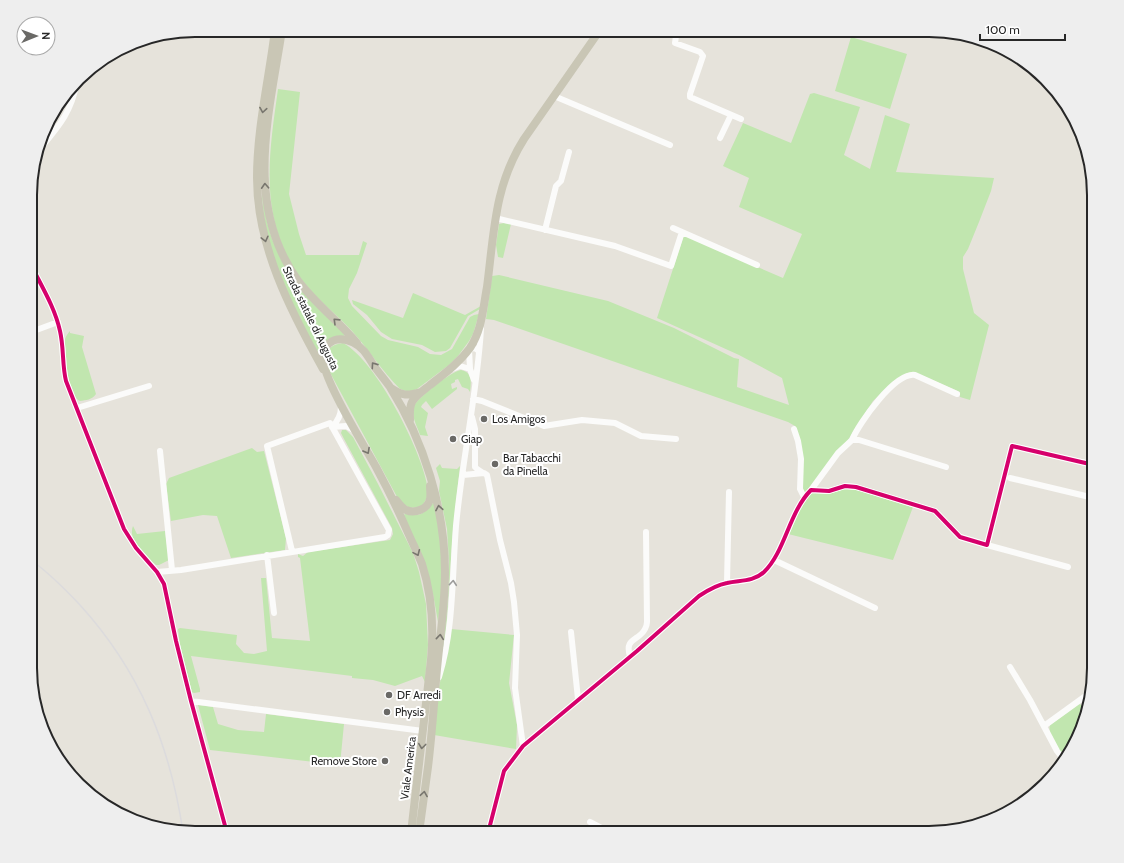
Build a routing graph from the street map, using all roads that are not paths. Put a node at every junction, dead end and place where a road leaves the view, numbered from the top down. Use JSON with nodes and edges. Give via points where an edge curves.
{"nodes":[{"id":1,"x":274,"y":37,"type":"edge"},
{"id":2,"x":281,"y":37,"type":"edge"},
{"id":3,"x":595,"y":37,"type":"edge"},
{"id":4,"x":676,"y":37,"type":"edge"},
{"id":5,"x":75,"y":92,"type":"edge"},
{"id":6,"x":554,"y":96,"type":"junction"},
{"id":7,"x":731,"y":115,"type":"junction"},
{"id":8,"x":741,"y":119,"type":"dead end"},
{"id":9,"x":720,"y":138,"type":"dead end"},
{"id":10,"x":46,"y":142,"type":"edge"},
{"id":11,"x":670,"y":145,"type":"dead end"},
{"id":12,"x":569,"y":152,"type":"dead end"},
{"id":13,"x":495,"y":218,"type":"junction"},
{"id":14,"x":673,"y":228,"type":"dead end"},
{"id":15,"x":545,"y":230,"type":"junction"},
{"id":16,"x":682,"y":232,"type":"junction"},
{"id":17,"x":757,"y":265,"type":"dead end"},
{"id":18,"x":37,"y":277,"type":"edge"},
{"id":19,"x":482,"y":321,"type":"junction"},
{"id":20,"x":58,"y":322,"type":"junction"},
{"id":21,"x":37,"y":330,"type":"edge"},
{"id":22,"x":469,"y":349,"type":"junction"},
{"id":23,"x":363,"y":350,"type":"junction"},
{"id":24,"x":479,"y":351,"type":"junction"},
{"id":25,"x":450,"y":369,"type":"junction"},
{"id":26,"x":470,"y":369,"type":"junction"},
{"id":27,"x":329,"y":380,"type":"junction"},
{"id":28,"x":474,"y":382,"type":"junction"},
{"id":29,"x":150,"y":386,"type":"dead end"},
{"id":30,"x":389,"y":387,"type":"junction"},
{"id":31,"x":423,"y":391,"type":"junction"},
{"id":32,"x":957,"y":394,"type":"dead end"},
{"id":33,"x":473,"y":399,"type":"junction"},
{"id":34,"x":341,"y":403,"type":"junction"},
{"id":35,"x":77,"y":408,"type":"junction"},
{"id":36,"x":471,"y":412,"type":"junction"},
{"id":37,"x":410,"y":425,"type":"junction"},
{"id":38,"x":332,"y":426,"type":"junction"},
{"id":39,"x":794,"y":429,"type":"dead end"},
{"id":40,"x":357,"y":432,"type":"junction"},
{"id":41,"x":676,"y":439,"type":"dead end"},
{"id":42,"x":852,"y":440,"type":"junction"},
{"id":43,"x":160,"y":451,"type":"dead end"},
{"id":44,"x":1087,"y":463,"type":"edge"},
{"id":45,"x":946,"y":467,"type":"dead end"},
{"id":46,"x":429,"y":473,"type":"junction"},
{"id":47,"x":484,"y":473,"type":"junction"},
{"id":48,"x":463,"y":475,"type":"junction"},
{"id":49,"x":1010,"y":478,"type":"dead end"},
{"id":50,"x":811,"y":490,"type":"junction"},
{"id":51,"x":389,"y":492,"type":"junction"},
{"id":52,"x":729,"y":492,"type":"dead end"},
{"id":53,"x":1087,"y":496,"type":"edge"},
{"id":54,"x":804,"y":497,"type":"junction"},
{"id":55,"x":646,"y":532,"type":"dead end"},
{"id":56,"x":987,"y":544,"type":"junction"},
{"id":57,"x":292,"y":552,"type":"junction"},
{"id":58,"x":267,"y":555,"type":"junction"},
{"id":59,"x":774,"y":560,"type":"junction"},
{"id":60,"x":1068,"y":567,"type":"dead end"},
{"id":61,"x":172,"y":570,"type":"junction"},
{"id":62,"x":157,"y":572,"type":"junction"},
{"id":63,"x":727,"y":583,"type":"junction"},
{"id":64,"x":875,"y":608,"type":"dead end"},
{"id":65,"x":274,"y":612,"type":"dead end"},
{"id":66,"x":571,"y":632,"type":"dead end"},
{"id":67,"x":630,"y":656,"type":"junction"},
{"id":68,"x":1010,"y":667,"type":"dead end"},
{"id":69,"x":435,"y":690,"type":"junction"},
{"id":70,"x":1084,"y":697,"type":"edge"},
{"id":71,"x":578,"y":699,"type":"junction"},
{"id":72,"x":191,"y":701,"type":"junction"},
{"id":73,"x":1044,"y":726,"type":"junction"},
{"id":74,"x":423,"y":731,"type":"junction"},
{"id":75,"x":523,"y":746,"type":"junction"},
{"id":76,"x":1060,"y":755,"type":"edge"},
{"id":77,"x":590,"y":822,"type":"dead end"},
{"id":78,"x":225,"y":826,"type":"edge"},
{"id":79,"x":412,"y":826,"type":"edge"},
{"id":80,"x":420,"y":826,"type":"edge"},
{"id":81,"x":490,"y":826,"type":"edge"},
{"id":82,"x":598,"y":826,"type":"edge"}],
"edges":[{"from":1,"to":27,"type":"main road","name":"Strada statale di Augusta","one_way":true,"via":[[259,135],[257,179],[260,216],[270,258],[284,293]]},
{"from":23,"to":2,"type":"main road","name":"Strada statale di Augusta","one_way":true,"via":[[298,281],[281,251],[271,226],[266,201],[266,135]]},
{"from":3,"to":6,"type":"main road"},
{"from":4,"to":7,"type":"street","via":[[675,44],[700,52],[703,56],[690,97]]},
{"from":5,"to":10,"type":"street","via":[[67,113]]},
{"from":6,"to":11,"type":"street"},
{"from":6,"to":13,"type":"main road","via":[[515,152],[503,183]]},
{"from":7,"to":8,"type":"street"},
{"from":7,"to":9,"type":"street"},
{"from":12,"to":15,"type":"street","via":[[561,181],[556,186]]},
{"from":13,"to":15,"type":"street"},
{"from":13,"to":19,"type":"main road"},
{"from":14,"to":16,"type":"street"},
{"from":15,"to":16,"type":"street","via":[[615,246],[671,266]]},
{"from":16,"to":17,"type":"street"},
{"from":18,"to":20,"type":"street"},
{"from":19,"to":22,"type":"main road"},
{"from":19,"to":24,"type":"street"},
{"from":20,"to":21,"type":"street"},
{"from":20,"to":35,"type":"street","via":[[63,371]]},
{"from":22,"to":24,"type":"street","via":[[475,348]]},
{"from":22,"to":25,"type":"main road"},
{"from":22,"to":26,"type":"street"},
{"from":23,"to":27,"type":"main road","via":[[345,340],[334,340],[328,344],[323,360]]},
{"from":30,"to":23,"type":"main road","name":"Strada statale di Augusta","one_way":true},
{"from":24,"to":28,"type":"street"},
{"from":25,"to":26,"type":"street","via":[[460,366]]},
{"from":25,"to":31,"type":"main road"},
{"from":26,"to":28,"type":"street"},
{"from":27,"to":34,"type":"main road"},
{"from":28,"to":33,"type":"street"},
{"from":29,"to":35,"type":"street"},
{"from":30,"to":31,"type":"main road","via":[[405,395]]},
{"from":30,"to":37,"type":"main road","name":"Strada statale di Augusta"},
{"from":31,"to":37,"type":"main road","via":[[412,404]]},
{"from":32,"to":42,"type":"street","via":[[915,375],[908,375],[874,404]]},
{"from":33,"to":36,"type":"street"},
{"from":33,"to":41,"type":"street","via":[[544,426],[582,420],[615,423],[641,436]]},
{"from":34,"to":38,"type":"street","via":[[341,412]]},
{"from":34,"to":40,"type":"main road"},
{"from":35,"to":62,"type":"street","via":[[124,529],[136,548]]},
{"from":36,"to":47,"type":"street","via":[[475,429],[475,467]]},
{"from":36,"to":48,"type":"street"},
{"from":37,"to":46,"type":"main road","name":"Strada statale di Augusta"},
{"from":38,"to":40,"type":"street","via":[[346,426]]},
{"from":38,"to":57,"type":"street","via":[[330,423],[267,446]]},
{"from":38,"to":57,"type":"street","via":[[389,530],[388,535],[385,538]]},
{"from":39,"to":54,"type":"street","via":[[801,459],[800,489]]},
{"from":40,"to":51,"type":"main road","one_way":true},
{"from":42,"to":45,"type":"street"},
{"from":42,"to":50,"type":"street","via":[[838,453]]},
{"from":43,"to":61,"type":"street"},
{"from":44,"to":56,"type":"street","via":[[1012,446]]},
{"from":46,"to":51,"type":"main road","via":[[430,499],[421,510],[404,509]]},
{"from":69,"to":46,"type":"main road","name":"Viale America","one_way":true,"via":[[445,591],[445,550],[438,505]]},
{"from":47,"to":48,"type":"street"},
{"from":47,"to":75,"type":"street","via":[[487,475],[512,587],[517,635],[515,688]]},
{"from":69,"to":48,"type":"street","one_way":true,"via":[[447,648],[456,525]]},
{"from":49,"to":53,"type":"street"},
{"from":50,"to":54,"type":"street"},
{"from":50,"to":56,"type":"street","via":[[829,491],[845,486],[856,487],[935,511],[960,537]]},
{"from":51,"to":74,"type":"main road","name":"Viale America","one_way":true,"via":[[421,563],[432,610],[433,639]]},
{"from":52,"to":63,"type":"street"},
{"from":54,"to":59,"type":"street"},
{"from":55,"to":67,"type":"street","via":[[647,622],[645,630],[629,646]]},
{"from":56,"to":60,"type":"street"},
{"from":57,"to":58,"type":"street"},
{"from":58,"to":61,"type":"street"},
{"from":58,"to":65,"type":"street"},
{"from":59,"to":63,"type":"street","via":[[764,572],[752,579]]},
{"from":59,"to":64,"type":"street"},
{"from":61,"to":62,"type":"street"},
{"from":62,"to":72,"type":"street","via":[[164,584]]},
{"from":63,"to":67,"type":"street","via":[[699,596]]},
{"from":66,"to":71,"type":"street"},
{"from":67,"to":71,"type":"street"},
{"from":68,"to":73,"type":"street"},
{"from":80,"to":69,"type":"main road","name":"Viale America","one_way":true},
{"from":70,"to":73,"type":"street"},
{"from":71,"to":75,"type":"street"},
{"from":72,"to":74,"type":"street"},
{"from":72,"to":78,"type":"street"},
{"from":73,"to":76,"type":"street"},
{"from":74,"to":79,"type":"main road","name":"Viale America","one_way":true},
{"from":75,"to":81,"type":"street","via":[[504,771]]},
{"from":77,"to":82,"type":"street"}]}
